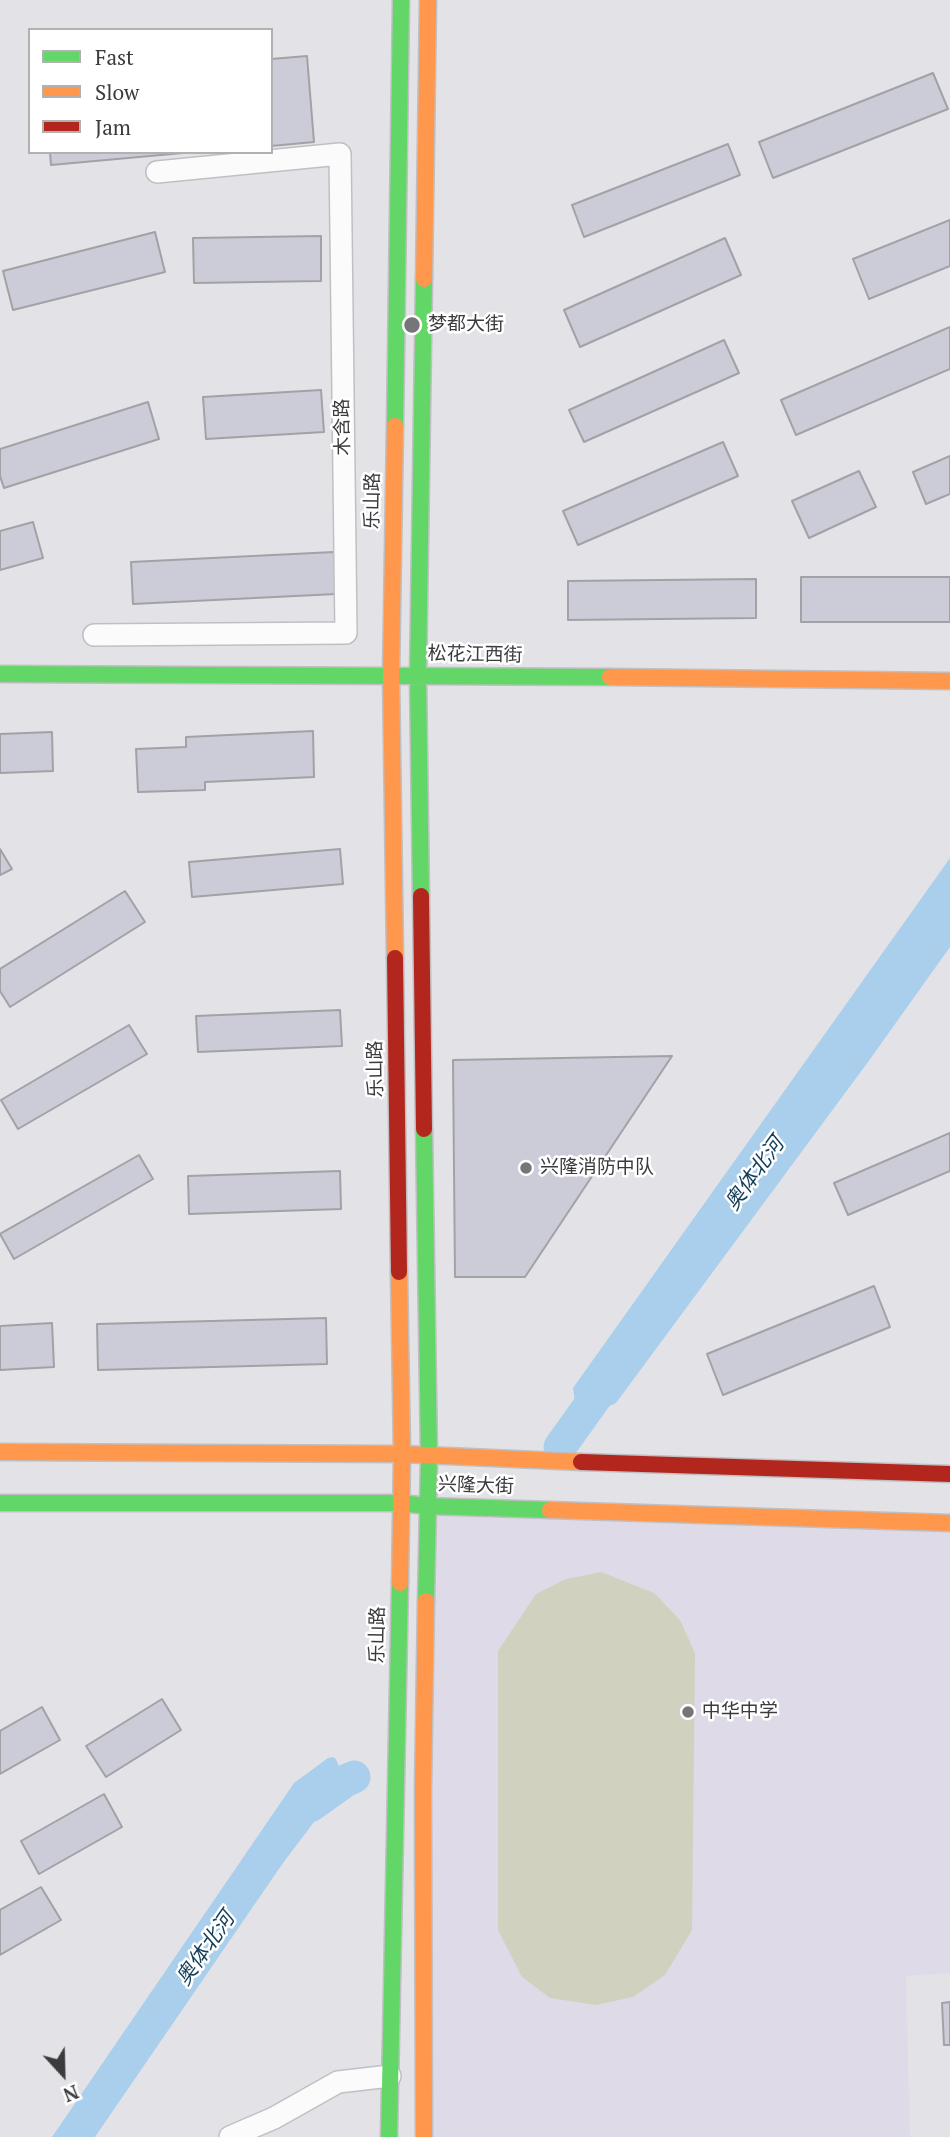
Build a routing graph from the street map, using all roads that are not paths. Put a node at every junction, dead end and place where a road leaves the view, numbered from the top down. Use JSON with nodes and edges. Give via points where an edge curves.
{"nodes":[{"id":1,"x":401,"y":0,"type":"edge"},
{"id":2,"x":428,"y":0,"type":"edge"},
{"id":3,"x":157,"y":172,"type":"dead end"},
{"id":4,"x":94,"y":635,"type":"dead end"},
{"id":5,"x":0,"y":674,"type":"edge"},
{"id":6,"x":391,"y":675,"type":"junction"},
{"id":7,"x":418,"y":676,"type":"junction"},
{"id":8,"x":950,"y":681,"type":"edge"},
{"id":9,"x":0,"y":1452,"type":"edge"},
{"id":10,"x":402,"y":1454,"type":"junction"},
{"id":11,"x":429,"y":1457,"type":"junction"},
{"id":12,"x":950,"y":1474,"type":"edge"},
{"id":13,"x":0,"y":1503,"type":"edge"},
{"id":14,"x":401,"y":1503,"type":"junction"},
{"id":15,"x":427,"y":1506,"type":"junction"},
{"id":16,"x":950,"y":1523,"type":"edge"},
{"id":17,"x":390,"y":2076,"type":"junction"},
{"id":18,"x":230,"y":2137,"type":"edge"},
{"id":19,"x":389,"y":2137,"type":"edge"},
{"id":20,"x":424,"y":2137,"type":"edge"}],
"edges":[{"from":1,"to":6,"type":"street","name":"乐山路"},
{"from":2,"to":7,"type":"street"},
{"from":3,"to":4,"type":"street","name":"木含路","via":[[340,154],[346,633]]},
{"from":5,"to":6,"type":"street","name":"松花江西街"},
{"from":6,"to":7,"type":"street","name":"松花江西街"},
{"from":6,"to":10,"type":"street","name":"乐山路"},
{"from":7,"to":8,"type":"street","name":"松花江西街"},
{"from":7,"to":11,"type":"street"},
{"from":9,"to":10,"type":"street","name":"兴隆大街"},
{"from":10,"to":11,"type":"street","name":"兴隆大街"},
{"from":10,"to":14,"type":"street","name":"乐山路"},
{"from":11,"to":12,"type":"street","name":"兴隆大街"},
{"from":11,"to":15,"type":"street"},
{"from":13,"to":14,"type":"street","name":"兴隆大街"},
{"from":14,"to":15,"type":"street","name":"兴隆大街"},
{"from":14,"to":17,"type":"street","name":"乐山路"},
{"from":15,"to":16,"type":"street","name":"兴隆大街"},
{"from":15,"to":20,"type":"street"},
{"from":17,"to":18,"type":"street","via":[[338,2082]]},
{"from":17,"to":19,"type":"street","name":"乐山路"}]}
